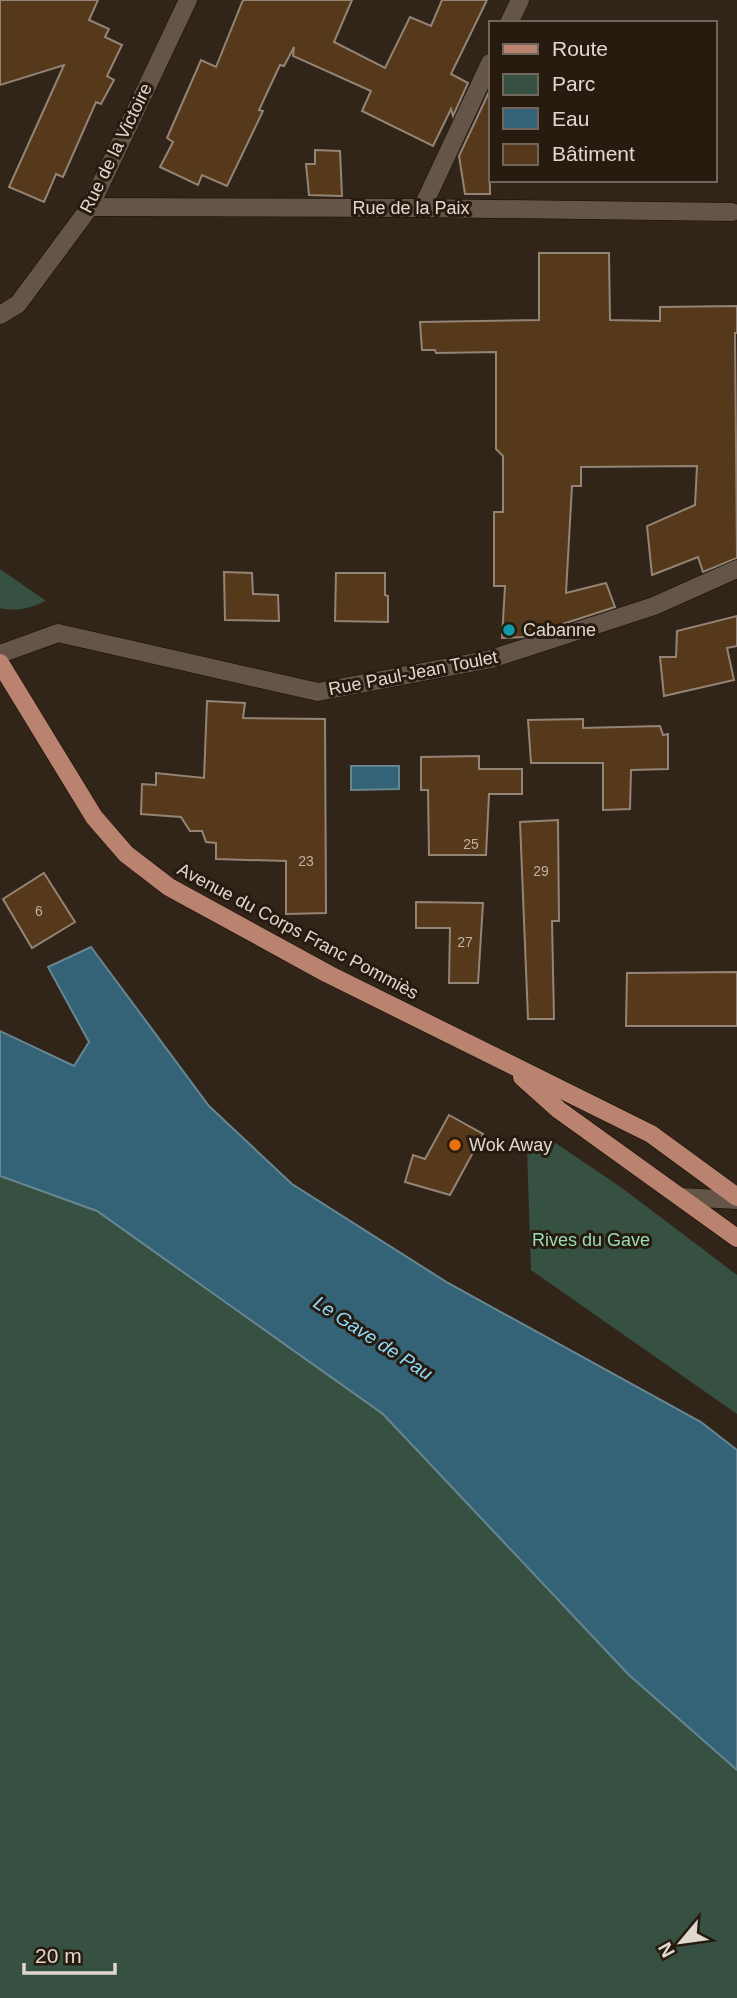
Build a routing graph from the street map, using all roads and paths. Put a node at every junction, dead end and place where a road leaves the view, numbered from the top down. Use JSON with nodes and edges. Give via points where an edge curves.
{"nodes":[{"id":1,"x":188,"y":0,"type":"edge"},
{"id":2,"x":520,"y":0,"type":"edge"},
{"id":3,"x":510,"y":21,"type":"edge"},
{"id":4,"x":489,"y":65,"type":"edge"},
{"id":5,"x":90,"y":206,"type":"junction"},
{"id":6,"x":422,"y":208,"type":"junction"},
{"id":7,"x":732,"y":212,"type":"dead end"},
{"id":8,"x":0,"y":315,"type":"edge"},
{"id":9,"x":737,"y":569,"type":"edge"},
{"id":10,"x":0,"y":654,"type":"edge"},
{"id":11,"x":0,"y":663,"type":"edge"},
{"id":12,"x":509,"y":1066,"type":"junction"},
{"id":13,"x":681,"y":1197,"type":"junction"},
{"id":14,"x":737,"y":1198,"type":"edge"},
{"id":15,"x":737,"y":1238,"type":"edge"}],
"edges":[{"from":1,"to":5,"type":"street","name":"Rue de la Victoire"},
{"from":2,"to":3,"type":"street"},
{"from":4,"to":6,"type":"street"},
{"from":5,"to":6,"type":"street","name":"Rue de la Paix"},
{"from":5,"to":8,"type":"street","name":"Rue de la Victoire","via":[[18,304]]},
{"from":6,"to":7,"type":"street","name":"Rue de la Paix"},
{"from":9,"to":10,"type":"street","name":"Rue Paul-Jean Toulet","via":[[654,606],[491,659],[318,691],[58,633]]},
{"from":11,"to":12,"type":"main road","name":"Avenue du Corps Franc Pommiès","via":[[94,817],[127,854],[169,887]]},
{"from":12,"to":13,"type":"main road","name":"Avenue du Corps Franc Pommiès","via":[[559,1110]]},
{"from":12,"to":14,"type":"main road","name":"Avenue du Corps Franc Pommiès","via":[[651,1134]]},
{"from":13,"to":14,"type":"street"},
{"from":13,"to":15,"type":"main road","name":"Avenue du Corps Franc Pommiès"}]}
